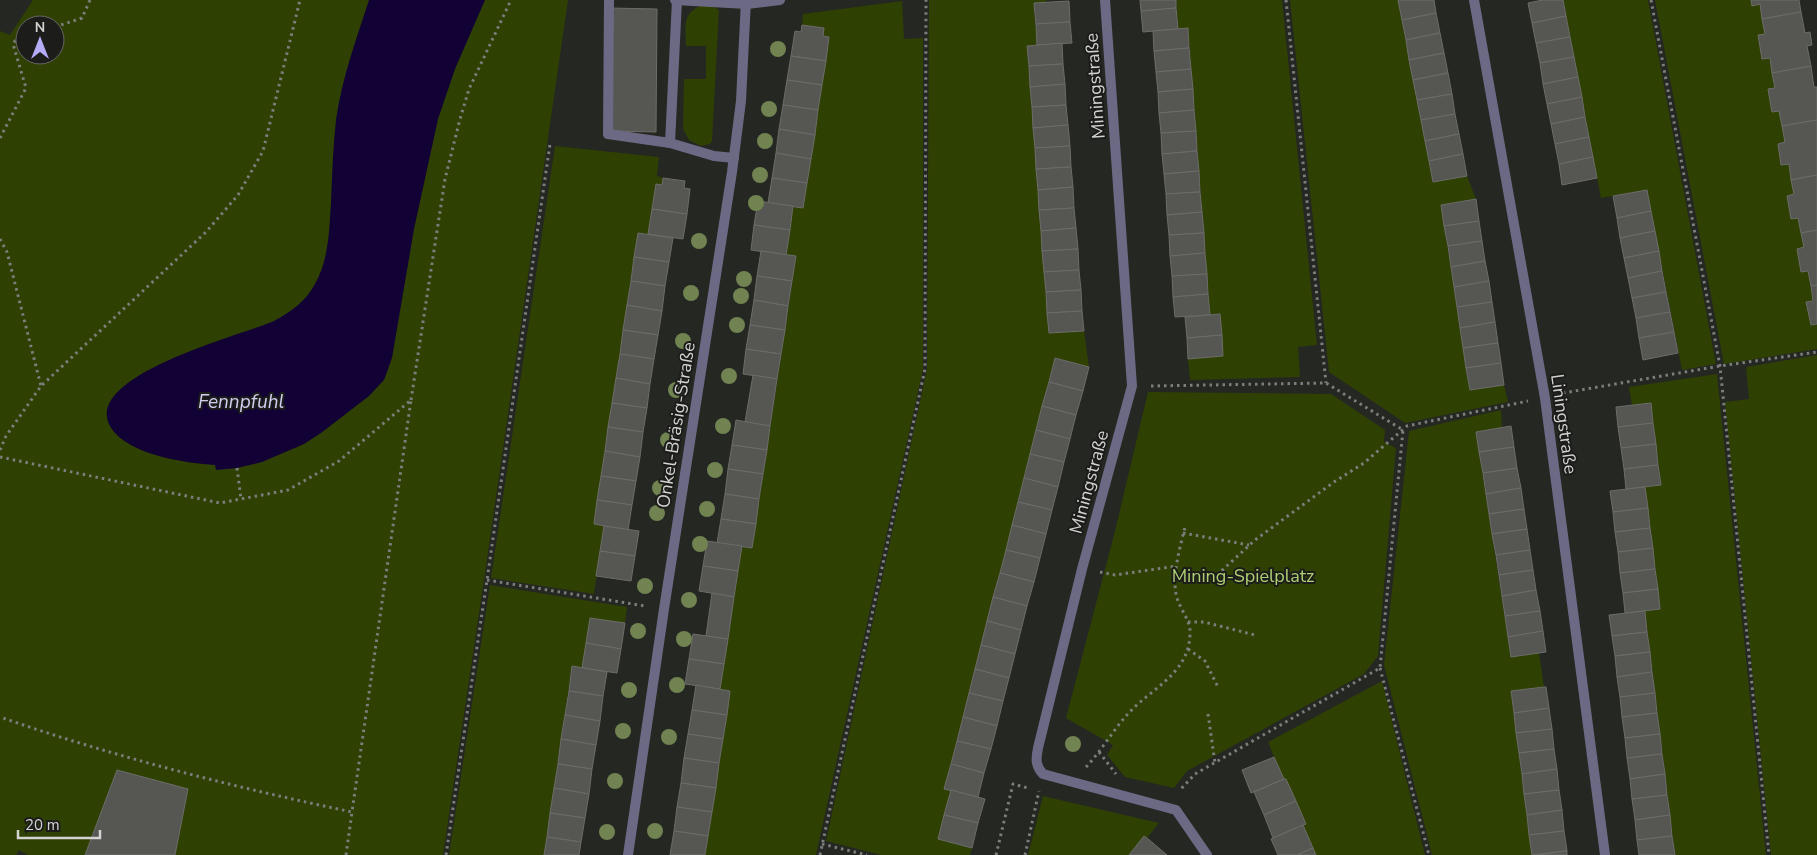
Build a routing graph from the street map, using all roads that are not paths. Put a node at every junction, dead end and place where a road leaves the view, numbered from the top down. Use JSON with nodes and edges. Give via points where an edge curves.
{"nodes":[{"id":1,"x":609,"y":0,"type":"edge"},
{"id":2,"x":676,"y":0,"type":"edge"},
{"id":3,"x":780,"y":0,"type":"edge"},
{"id":4,"x":1105,"y":0,"type":"edge"},
{"id":5,"x":1474,"y":0,"type":"edge"},
{"id":6,"x":746,"y":2,"type":"edge"},
{"id":7,"x":670,"y":143,"type":"junction"},
{"id":8,"x":734,"y":158,"type":"junction"},
{"id":9,"x":628,"y":855,"type":"edge"},
{"id":10,"x":1207,"y":855,"type":"edge"},
{"id":11,"x":1605,"y":855,"type":"edge"}],
"edges":[{"from":1,"to":7,"type":"street","via":[[608,134]]},
{"from":2,"to":6,"type":"street"},
{"from":2,"to":7,"type":"street"},
{"from":3,"to":6,"type":"street"},
{"from":4,"to":10,"type":"street","name":"Miningstraße","via":[[1132,386],[1082,569],[1037,763],[1043,774],[1176,810]]},
{"from":5,"to":11,"type":"street","name":"Liningstraße","via":[[1545,398]]},
{"from":6,"to":8,"type":"street","name":"Onkel-Bräsig-Straße","via":[[741,101]]},
{"from":7,"to":8,"type":"street","via":[[714,156]]},
{"from":8,"to":9,"type":"street","name":"Onkel-Bräsig-Straße"}]}
